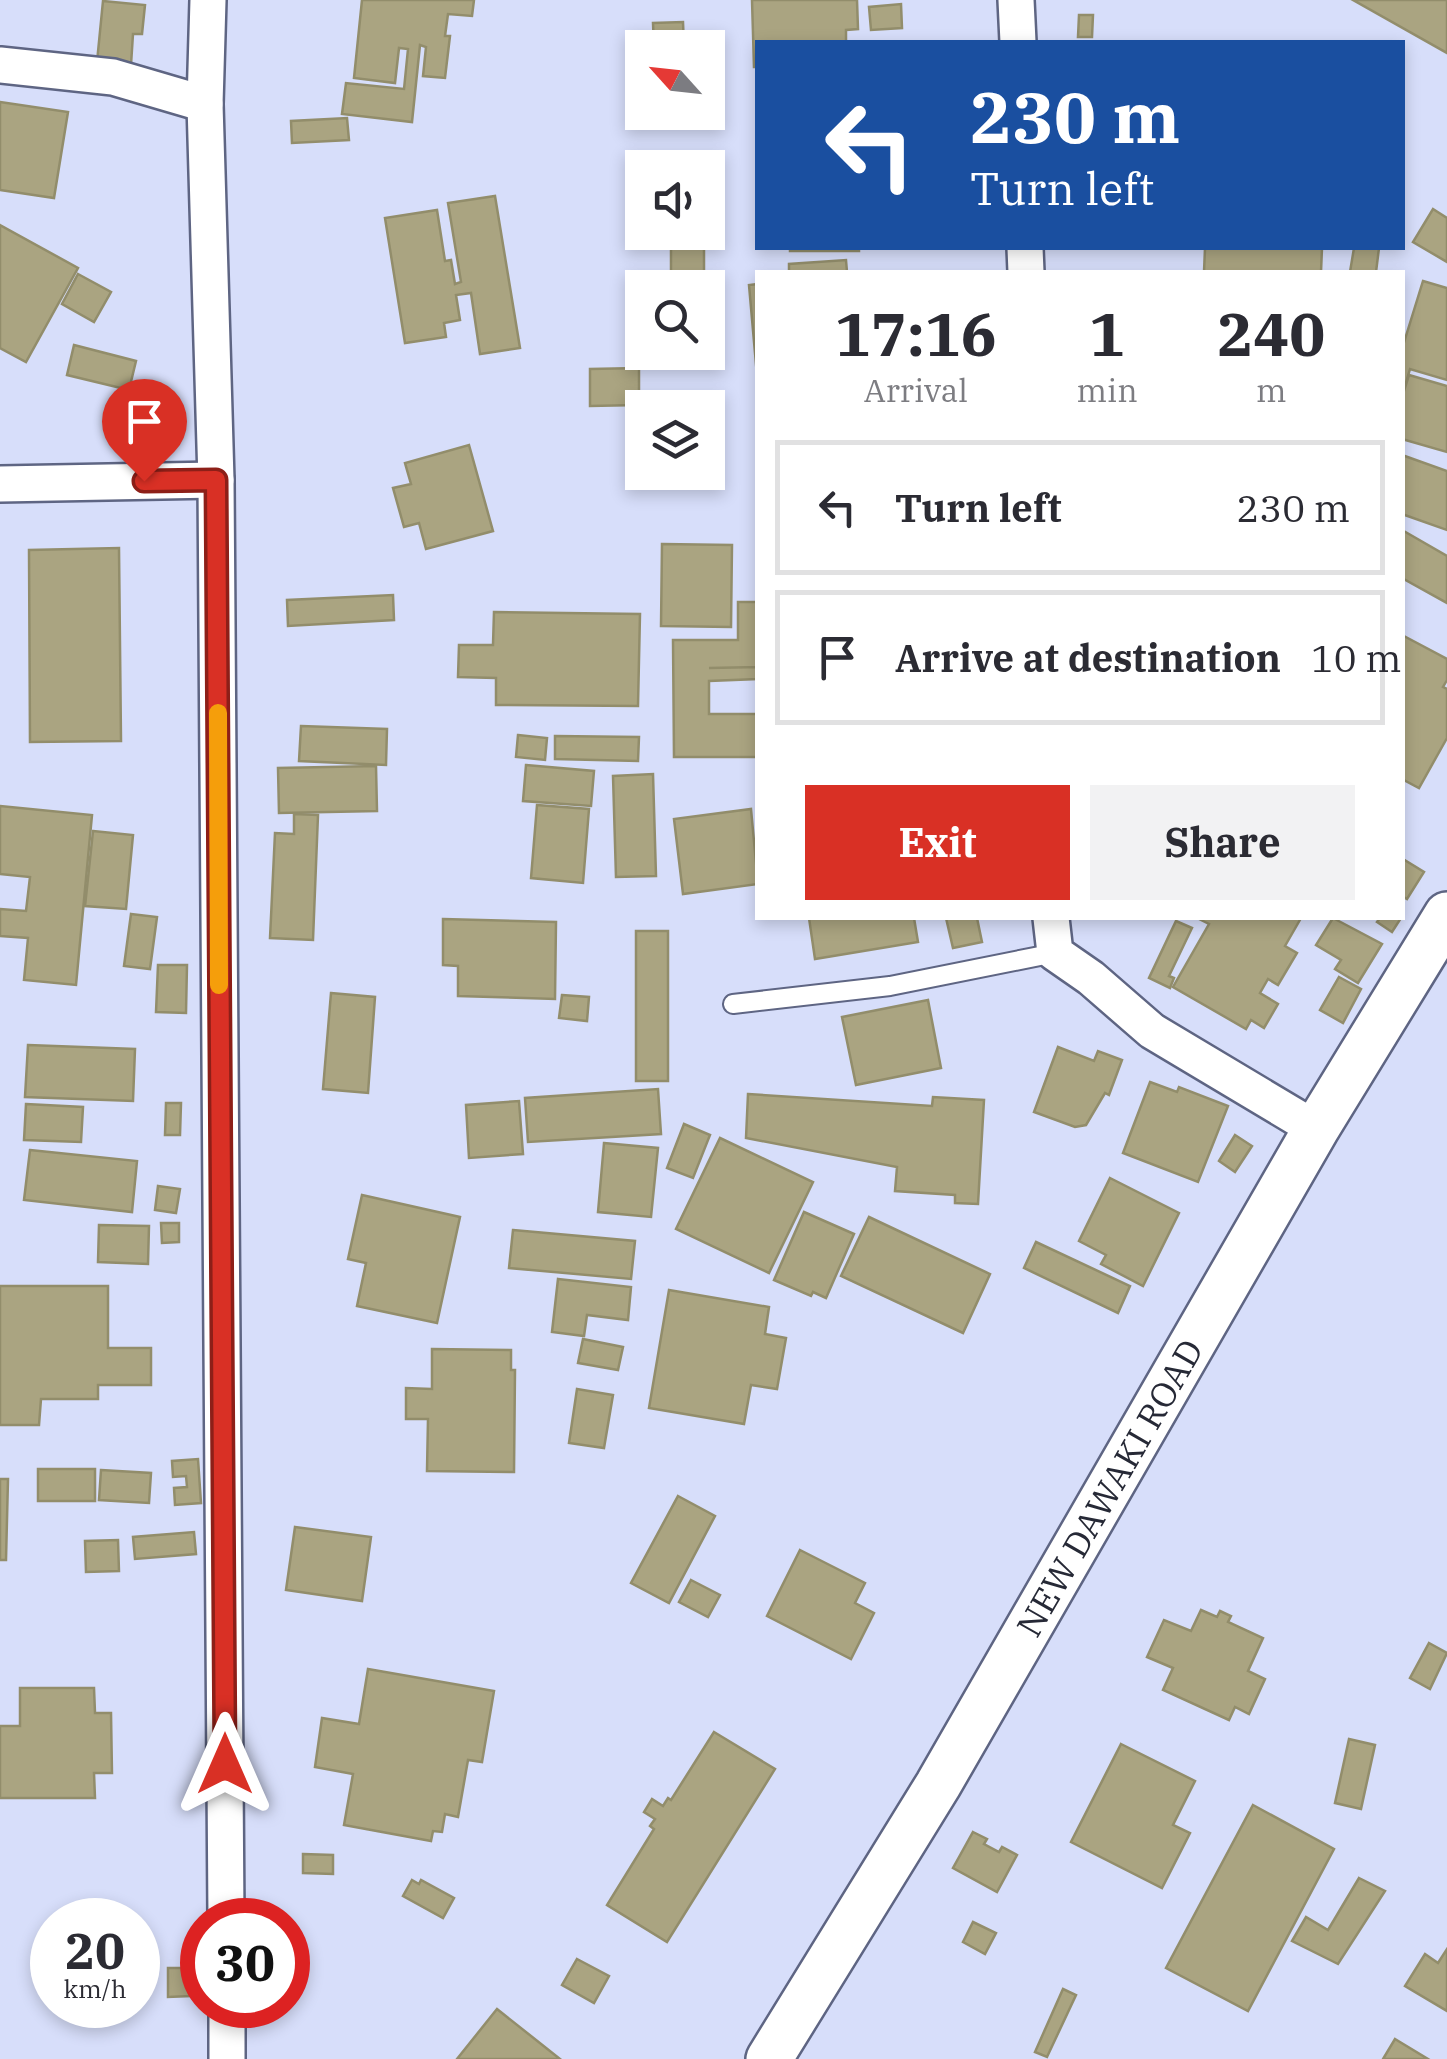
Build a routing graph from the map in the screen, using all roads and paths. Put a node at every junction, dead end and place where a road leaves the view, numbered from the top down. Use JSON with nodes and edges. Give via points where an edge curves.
{"nodes":[{"id":1,"x":208,"y":0,"type":"edge"},
{"id":2,"x":1016,"y":0,"type":"edge"},
{"id":3,"x":1018,"y":40,"type":"edge"},
{"id":4,"x":0,"y":65,"type":"edge"},
{"id":5,"x":205,"y":104,"type":"junction"},
{"id":6,"x":216,"y":480,"type":"junction"},
{"id":7,"x":0,"y":484,"type":"edge"},
{"id":8,"x":1447,"y":915,"type":"edge"},
{"id":9,"x":1050,"y":920,"type":"edge"},
{"id":10,"x":1055,"y":953,"type":"junction"},
{"id":11,"x":733,"y":1004,"type":"dead end"},
{"id":12,"x":1316,"y":1129,"type":"junction"},
{"id":13,"x":226,"y":1898,"type":"edge"},
{"id":14,"x":227,"y":2028,"type":"edge"},
{"id":15,"x":227,"y":2059,"type":"edge"},
{"id":16,"x":769,"y":2059,"type":"edge"}],
"edges":[{"from":1,"to":5,"type":"street"},
{"from":2,"to":3,"type":"street"},
{"from":4,"to":5,"type":"street","via":[[113,78]]},
{"from":5,"to":6,"type":"street"},
{"from":6,"to":7,"type":"street"},
{"from":6,"to":13,"type":"street"},
{"from":8,"to":12,"type":"street","name":"NEW DAWAKI ROAD"},
{"from":9,"to":10,"type":"street"},
{"from":10,"to":11,"type":"lane","via":[[890,986]]},
{"from":10,"to":12,"type":"street","via":[[1152,1032]]},
{"from":12,"to":16,"type":"street","name":"NEW DAWAKI ROAD","via":[[938,1785]]},
{"from":14,"to":15,"type":"street"}]}
